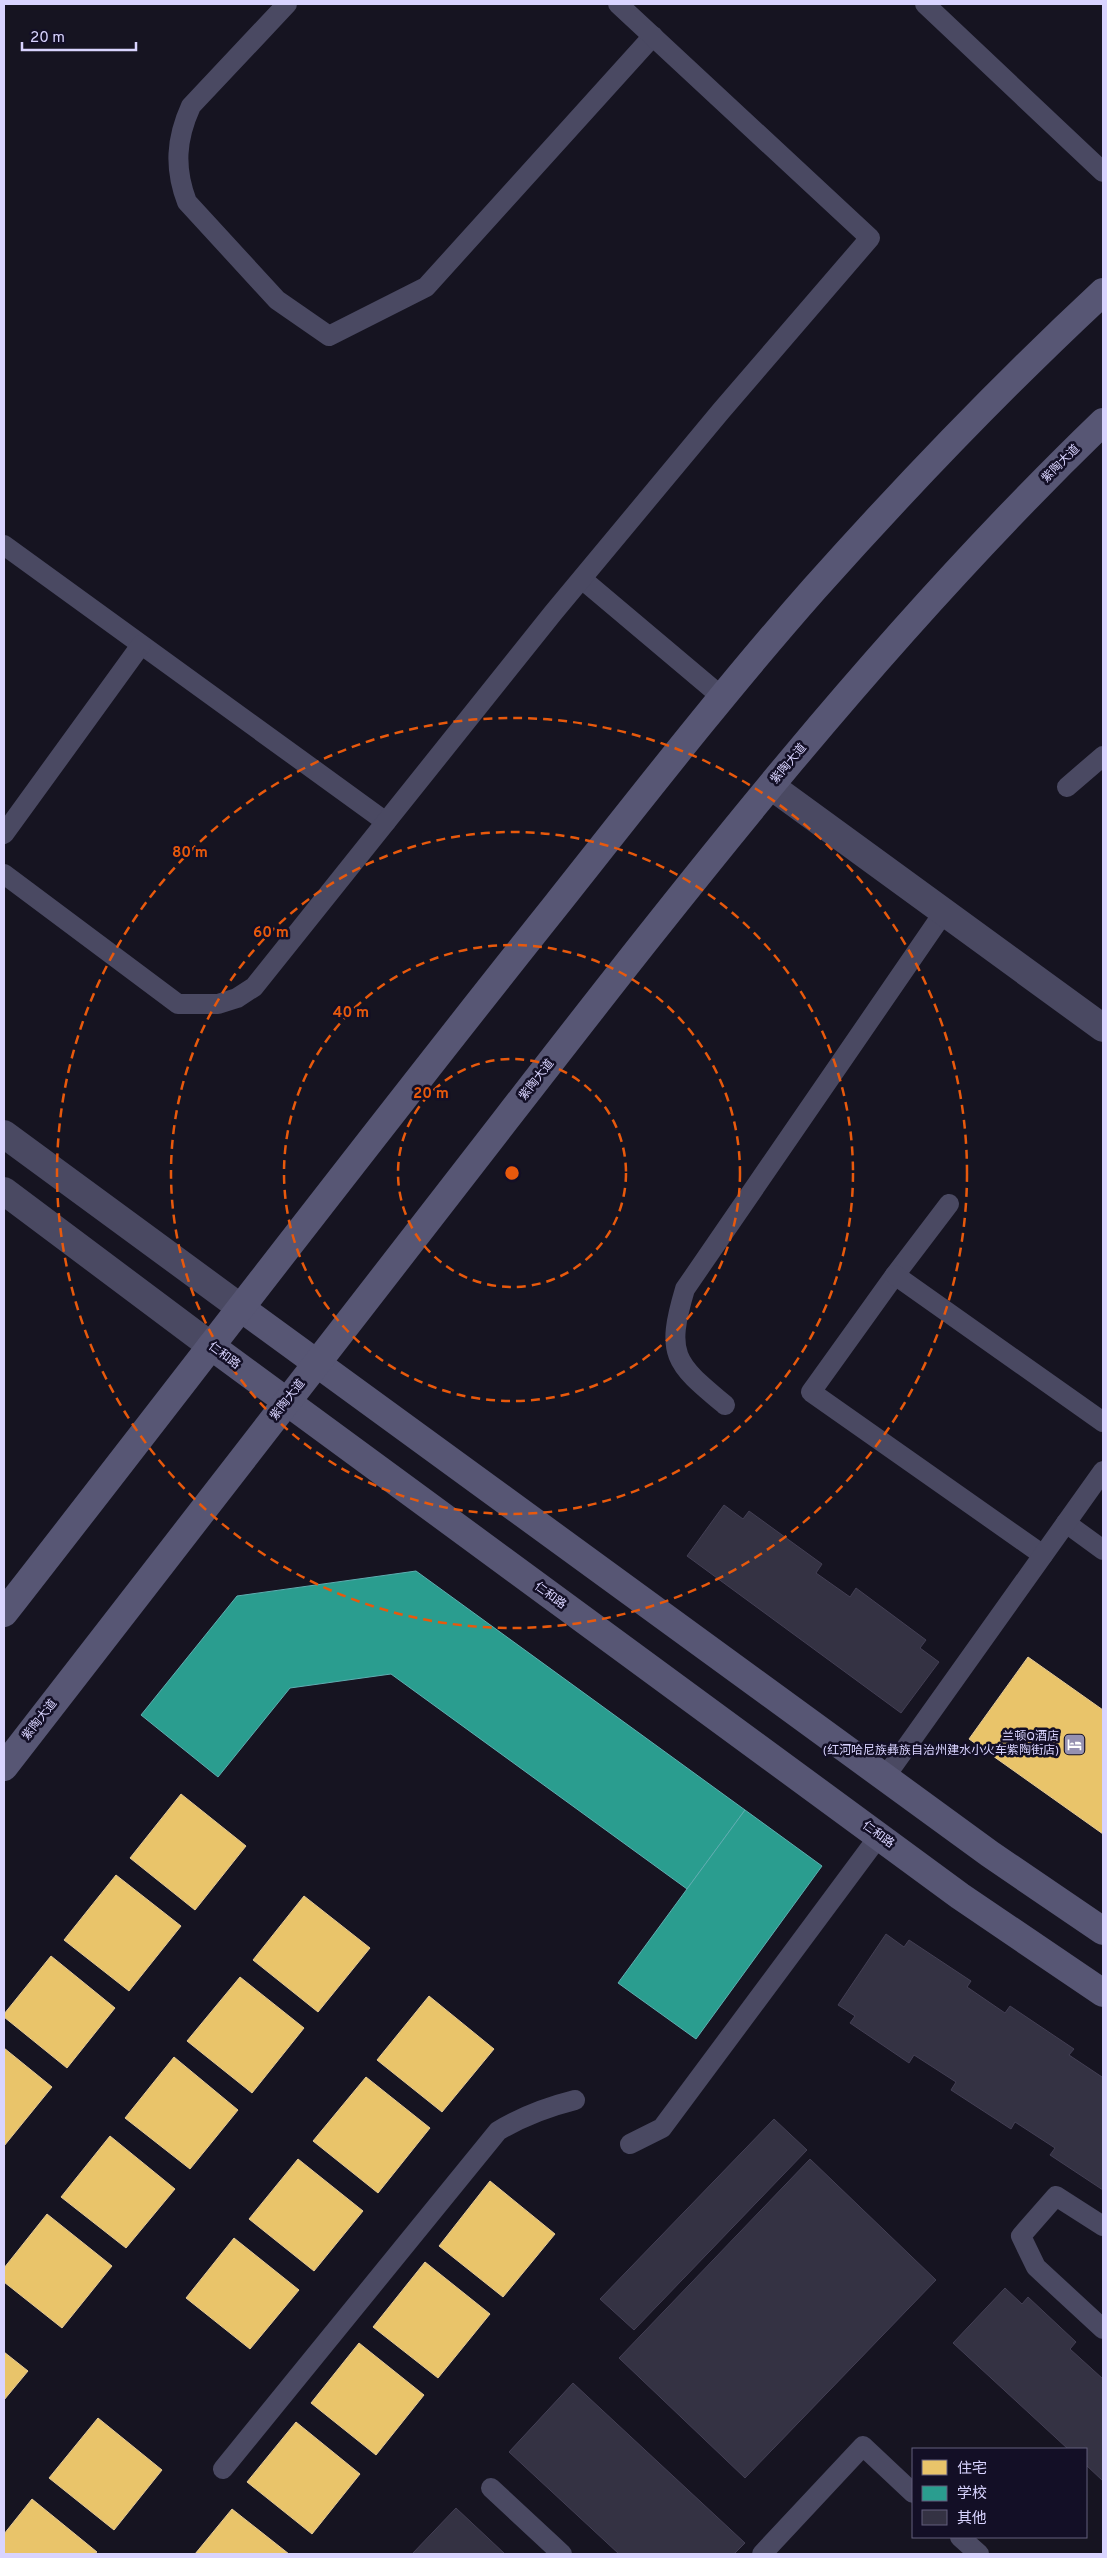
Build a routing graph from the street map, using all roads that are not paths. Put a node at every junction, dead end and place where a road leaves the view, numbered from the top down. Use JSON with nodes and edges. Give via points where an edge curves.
{"nodes":[{"id":1,"x":287,"y":4,"type":"edge"},
{"id":2,"x":618,"y":4,"type":"edge"},
{"id":3,"x":925,"y":4,"type":"edge"},
{"id":4,"x":653,"y":36,"type":"junction"},
{"id":5,"x":1103,"y":172,"type":"edge"},
{"id":6,"x":1103,"y":292,"type":"edge"},
{"id":7,"x":1103,"y":422,"type":"edge"},
{"id":8,"x":4,"y":545,"type":"edge"},
{"id":9,"x":582,"y":579,"type":"junction"},
{"id":10,"x":141,"y":645,"type":"junction"},
{"id":11,"x":722,"y":697,"type":"junction"},
{"id":12,"x":1103,"y":756,"type":"edge"},
{"id":13,"x":771,"y":786,"type":"junction"},
{"id":14,"x":1067,"y":787,"type":"dead end"},
{"id":15,"x":386,"y":822,"type":"junction"},
{"id":16,"x":4,"y":834,"type":"edge"},
{"id":17,"x":4,"y":874,"type":"edge"},
{"id":18,"x":944,"y":912,"type":"junction"},
{"id":19,"x":1103,"y":1028,"type":"edge"},
{"id":20,"x":4,"y":1134,"type":"edge"},
{"id":21,"x":4,"y":1191,"type":"edge"},
{"id":22,"x":949,"y":1204,"type":"dead end"},
{"id":23,"x":895,"y":1275,"type":"junction"},
{"id":24,"x":241,"y":1308,"type":"junction"},
{"id":25,"x":211,"y":1346,"type":"junction"},
{"id":26,"x":317,"y":1363,"type":"junction"},
{"id":27,"x":286,"y":1402,"type":"junction"},
{"id":28,"x":725,"y":1405,"type":"dead end"},
{"id":29,"x":1103,"y":1422,"type":"edge"},
{"id":30,"x":1103,"y":1471,"type":"edge"},
{"id":31,"x":1066,"y":1523,"type":"junction"},
{"id":32,"x":1103,"y":1550,"type":"edge"},
{"id":33,"x":1042,"y":1555,"type":"junction"},
{"id":34,"x":4,"y":1613,"type":"edge"},
{"id":35,"x":4,"y":1766,"type":"edge"},
{"id":36,"x":885,"y":1777,"type":"junction"},
{"id":37,"x":878,"y":1836,"type":"junction"},
{"id":38,"x":1103,"y":1931,"type":"edge"},
{"id":39,"x":1103,"y":1993,"type":"edge"},
{"id":40,"x":575,"y":2100,"type":"dead end"},
{"id":41,"x":630,"y":2144,"type":"dead end"},
{"id":42,"x":1103,"y":2226,"type":"edge"},
{"id":43,"x":1103,"y":2329,"type":"edge"},
{"id":44,"x":223,"y":2469,"type":"dead end"},
{"id":45,"x":491,"y":2488,"type":"dead end"},
{"id":46,"x":912,"y":2492,"type":"edge"},
{"id":47,"x":961,"y":2538,"type":"edge"},
{"id":48,"x":562,"y":2554,"type":"edge"},
{"id":49,"x":762,"y":2554,"type":"edge"},
{"id":50,"x":979,"y":2554,"type":"edge"}],
"edges":[{"from":1,"to":4,"type":"lane","via":[[192,106],[178,145],[180,184],[187,202],[277,300],[329,336],[426,287]]},
{"from":2,"to":4,"type":"lane"},
{"from":3,"to":5,"type":"lane"},
{"from":4,"to":9,"type":"lane","via":[[870,238]]},
{"from":6,"to":11,"type":"main road","via":[[922,472],[812,591]]},
{"from":7,"to":13,"type":"main road","name":"紫陶大道","via":[[897,638]]},
{"from":8,"to":10,"type":"lane"},
{"from":9,"to":11,"type":"lane"},
{"from":9,"to":15,"type":"lane"},
{"from":10,"to":15,"type":"lane"},
{"from":10,"to":16,"type":"lane"},
{"from":11,"to":24,"type":"main road"},
{"from":12,"to":14,"type":"lane"},
{"from":13,"to":18,"type":"street"},
{"from":13,"to":26,"type":"main road","name":"紫陶大道","via":[[574,1032]]},
{"from":15,"to":17,"type":"lane","via":[[254,987],[237,998],[218,1004],[178,1004]]},
{"from":18,"to":19,"type":"street"},
{"from":18,"to":28,"type":"lane","via":[[685,1289],[676,1321],[676,1348],[680,1362],[687,1374]]},
{"from":20,"to":24,"type":"street"},
{"from":21,"to":25,"type":"street","name":"仁和路"},
{"from":22,"to":23,"type":"lane"},
{"from":23,"to":29,"type":"lane"},
{"from":23,"to":33,"type":"lane","via":[[811,1392]]},
{"from":24,"to":25,"type":"main road"},
{"from":24,"to":26,"type":"main road"},
{"from":25,"to":27,"type":"main road","name":"仁和路"},
{"from":25,"to":34,"type":"main road"},
{"from":26,"to":27,"type":"main road","name":"紫陶大道"},
{"from":26,"to":36,"type":"main road"},
{"from":27,"to":35,"type":"main road","name":"紫陶大道"},
{"from":27,"to":37,"type":"main road","name":"仁和路"},
{"from":30,"to":31,"type":"lane"},
{"from":31,"to":32,"type":"lane"},
{"from":31,"to":33,"type":"lane"},
{"from":33,"to":36,"type":"lane"},
{"from":36,"to":38,"type":"main road"},
{"from":37,"to":39,"type":"main road","name":"仁和路"},
{"from":37,"to":41,"type":"lane","via":[[662,2128]]},
{"from":40,"to":44,"type":"lane","via":[[547,2107],[498,2131]]},
{"from":42,"to":43,"type":"lane","via":[[1056,2196],[1021,2236],[1036,2267]]},
{"from":45,"to":48,"type":"lane"},
{"from":46,"to":49,"type":"lane","via":[[863,2446]]},
{"from":47,"to":50,"type":"lane"}]}
